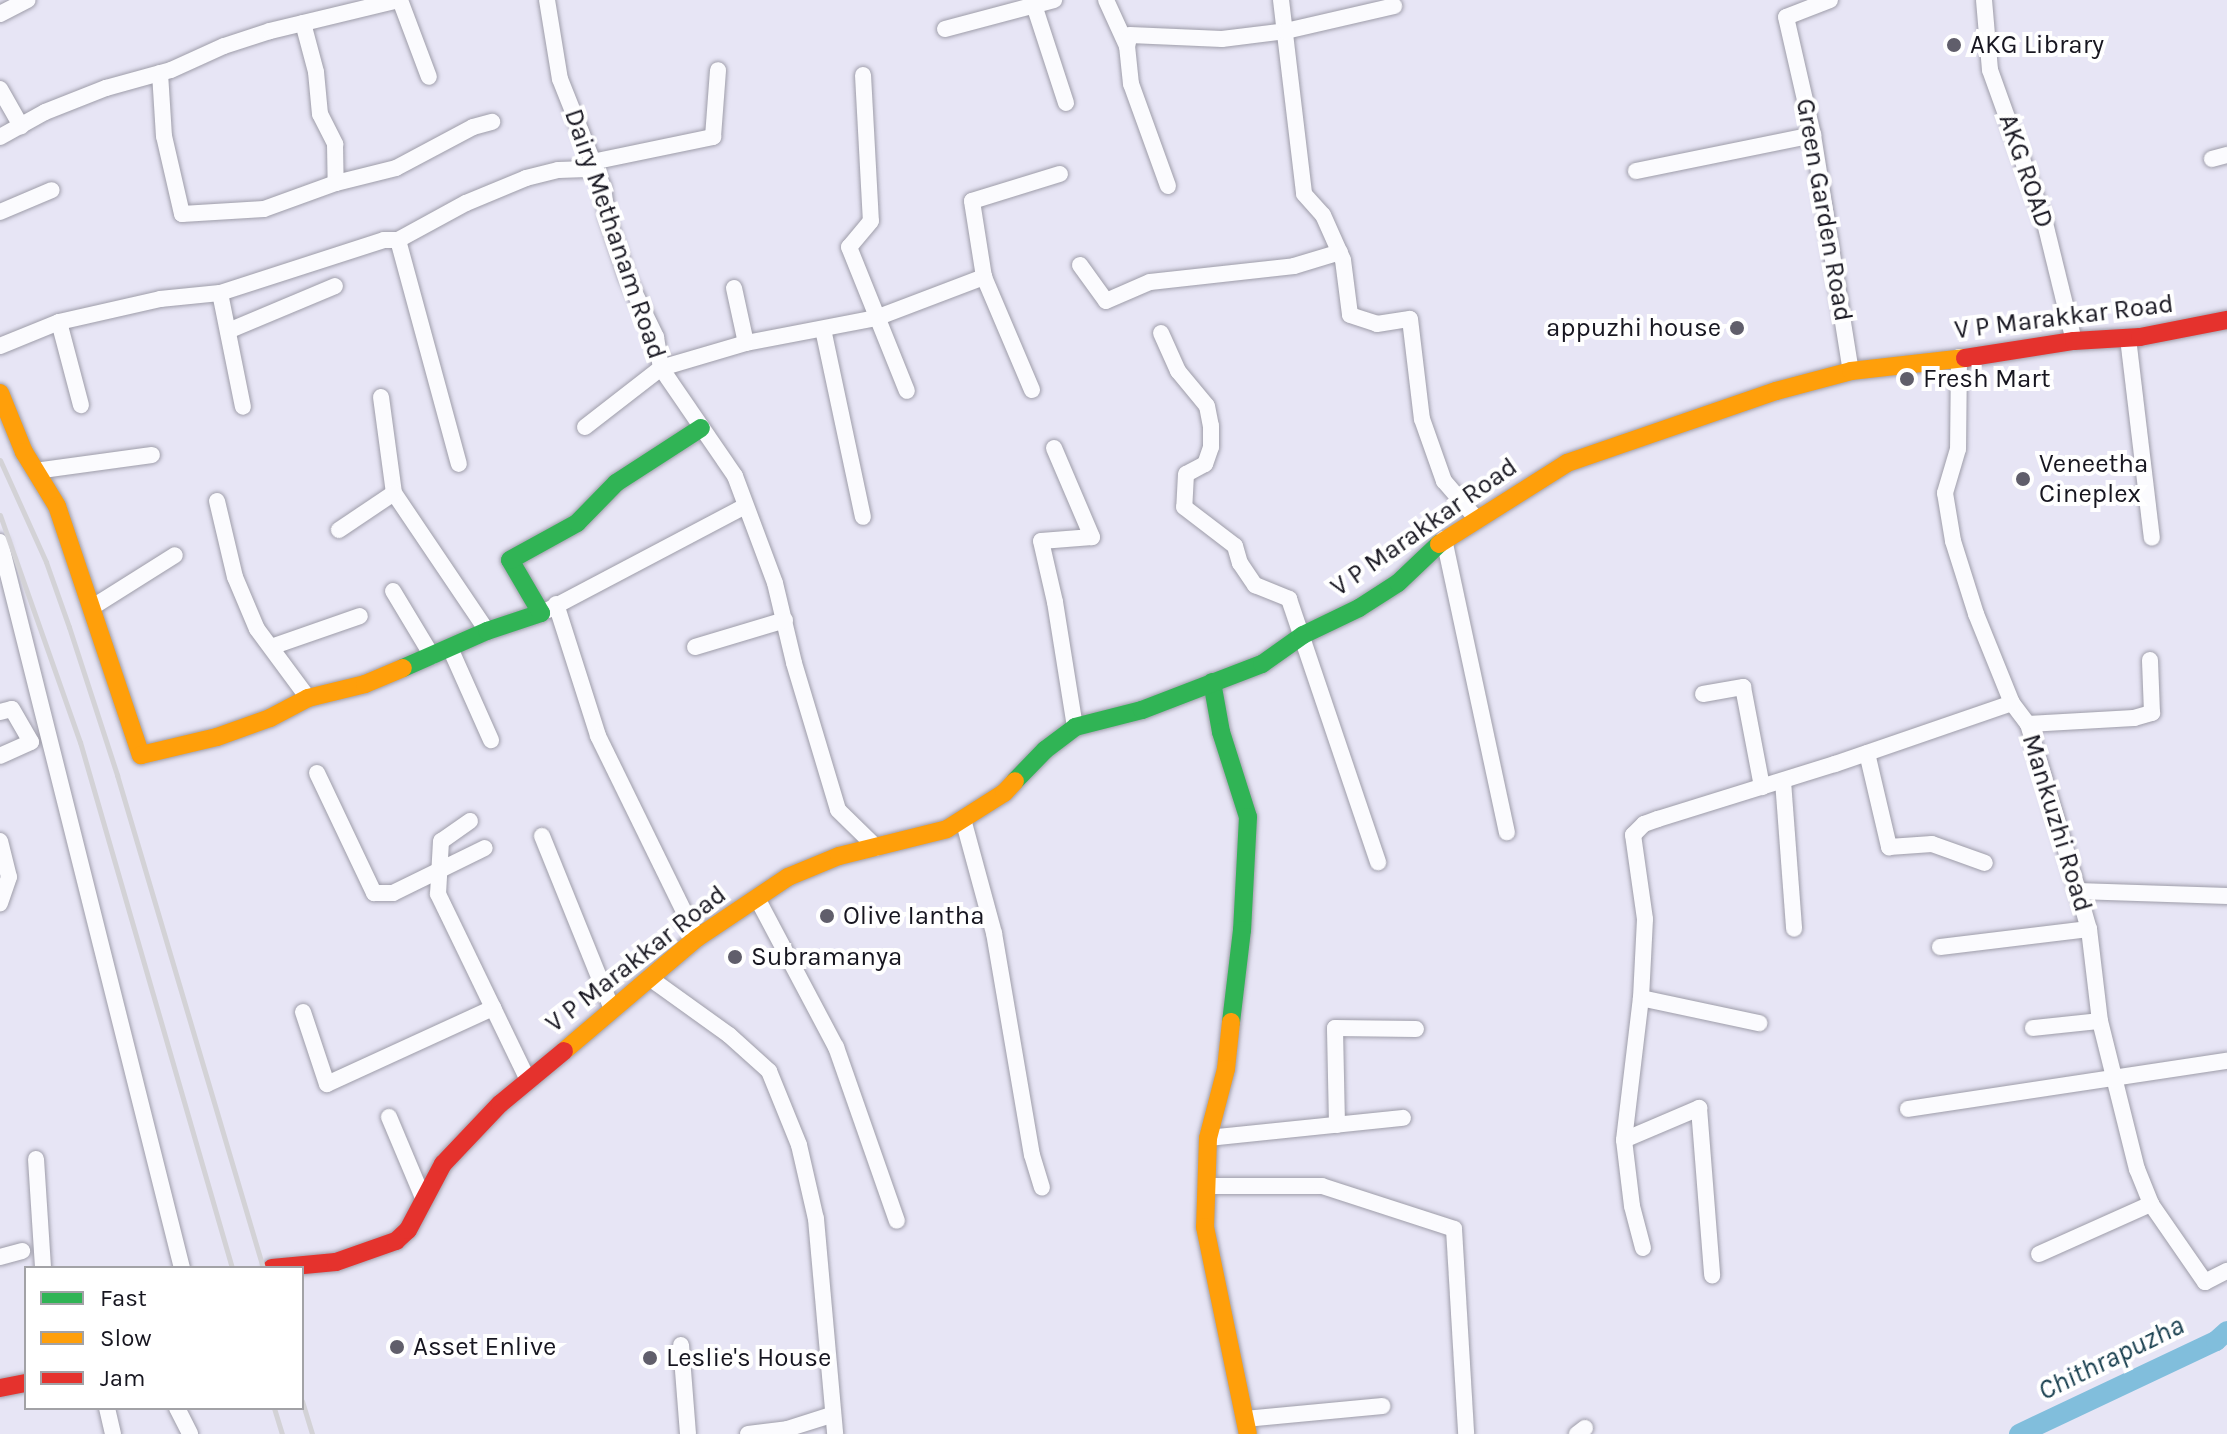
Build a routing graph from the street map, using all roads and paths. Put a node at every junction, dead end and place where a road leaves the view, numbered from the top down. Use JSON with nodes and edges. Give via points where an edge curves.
{"nodes":[{"id":1,"x":28,"y":0,"type":"edge"},
{"id":2,"x":399,"y":0,"type":"edge"},
{"id":3,"x":547,"y":0,"type":"edge"},
{"id":4,"x":1054,"y":0,"type":"edge"},
{"id":5,"x":1106,"y":0,"type":"edge"},
{"id":6,"x":1281,"y":0,"type":"edge"},
{"id":7,"x":1830,"y":0,"type":"edge"},
{"id":8,"x":1984,"y":0,"type":"edge"},
{"id":9,"x":1034,"y":5,"type":"junction"},
{"id":10,"x":1394,"y":6,"type":"dead end"},
{"id":11,"x":0,"y":14,"type":"edge"},
{"id":12,"x":303,"y":23,"type":"junction"},
{"id":13,"x":945,"y":29,"type":"dead end"},
{"id":14,"x":1286,"y":31,"type":"junction"},
{"id":15,"x":1127,"y":46,"type":"junction"},
{"id":16,"x":718,"y":70,"type":"dead end"},
{"id":17,"x":160,"y":73,"type":"junction"},
{"id":18,"x":863,"y":75,"type":"dead end"},
{"id":19,"x":429,"y":77,"type":"dead end"},
{"id":20,"x":0,"y":89,"type":"edge"},
{"id":21,"x":1066,"y":103,"type":"dead end"},
{"id":22,"x":492,"y":122,"type":"dead end"},
{"id":23,"x":21,"y":126,"type":"junction"},
{"id":24,"x":1813,"y":135,"type":"junction"},
{"id":25,"x":0,"y":137,"type":"edge"},
{"id":26,"x":593,"y":166,"type":"junction"},
{"id":27,"x":1636,"y":171,"type":"dead end"},
{"id":28,"x":1060,"y":174,"type":"dead end"},
{"id":29,"x":336,"y":183,"type":"junction"},
{"id":30,"x":1168,"y":186,"type":"dead end"},
{"id":31,"x":52,"y":190,"type":"dead end"},
{"id":32,"x":0,"y":212,"type":"edge"},
{"id":33,"x":398,"y":240,"type":"junction"},
{"id":34,"x":1340,"y":252,"type":"junction"},
{"id":35,"x":1080,"y":265,"type":"dead end"},
{"id":36,"x":984,"y":277,"type":"junction"},
{"id":37,"x":335,"y":286,"type":"dead end"},
{"id":38,"x":734,"y":288,"type":"dead end"},
{"id":39,"x":220,"y":293,"type":"junction"},
{"id":40,"x":876,"y":318,"type":"junction"},
{"id":41,"x":2227,"y":320,"type":"edge"},
{"id":42,"x":59,"y":322,"type":"junction"},
{"id":43,"x":823,"y":329,"type":"junction"},
{"id":44,"x":228,"y":331,"type":"junction"},
{"id":45,"x":1161,"y":333,"type":"dead end"},
{"id":46,"x":2128,"y":338,"type":"junction"},
{"id":47,"x":2074,"y":341,"type":"junction"},
{"id":48,"x":746,"y":343,"type":"junction"},
{"id":49,"x":0,"y":346,"type":"edge"},
{"id":50,"x":1959,"y":357,"type":"junction"},
{"id":51,"x":661,"y":368,"type":"junction"},
{"id":52,"x":1851,"y":371,"type":"junction"},
{"id":53,"x":1032,"y":390,"type":"dead end"},
{"id":54,"x":907,"y":391,"type":"dead end"},
{"id":55,"x":0,"y":393,"type":"edge"},
{"id":56,"x":381,"y":397,"type":"dead end"},
{"id":57,"x":81,"y":405,"type":"dead end"},
{"id":58,"x":243,"y":407,"type":"dead end"},
{"id":59,"x":585,"y":427,"type":"dead end"},
{"id":60,"x":701,"y":428,"type":"junction"},
{"id":61,"x":1054,"y":448,"type":"dead end"},
{"id":62,"x":152,"y":455,"type":"dead end"},
{"id":63,"x":459,"y":464,"type":"dead end"},
{"id":64,"x":35,"y":471,"type":"junction"},
{"id":65,"x":394,"y":493,"type":"junction"},
{"id":66,"x":217,"y":501,"type":"dead end"},
{"id":67,"x":745,"y":506,"type":"junction"},
{"id":68,"x":863,"y":517,"type":"dead end"},
{"id":69,"x":1475,"y":517,"type":"junction"},
{"id":70,"x":339,"y":530,"type":"dead end"},
{"id":71,"x":2152,"y":538,"type":"dead end"},
{"id":72,"x":1444,"y":539,"type":"junction"},
{"id":73,"x":0,"y":542,"type":"edge"},
{"id":74,"x":175,"y":555,"type":"dead end"},
{"id":75,"x":393,"y":591,"type":"dead end"},
{"id":76,"x":91,"y":608,"type":"junction"},
{"id":77,"x":549,"y":609,"type":"junction"},
{"id":78,"x":360,"y":616,"type":"dead end"},
{"id":79,"x":785,"y":620,"type":"junction"},
{"id":80,"x":487,"y":631,"type":"junction"},
{"id":81,"x":1303,"y":635,"type":"junction"},
{"id":82,"x":271,"y":647,"type":"junction"},
{"id":83,"x":695,"y":647,"type":"dead end"},
{"id":84,"x":450,"y":648,"type":"junction"},
{"id":85,"x":432,"y":656,"type":"junction"},
{"id":86,"x":2150,"y":660,"type":"dead end"},
{"id":87,"x":1212,"y":682,"type":"junction"},
{"id":88,"x":1703,"y":694,"type":"dead end"},
{"id":89,"x":308,"y":698,"type":"junction"},
{"id":90,"x":2012,"y":703,"type":"junction"},
{"id":91,"x":0,"y":712,"type":"edge"},
{"id":92,"x":2028,"y":724,"type":"junction"},
{"id":93,"x":1075,"y":727,"type":"junction"},
{"id":94,"x":491,"y":740,"type":"dead end"},
{"id":95,"x":1867,"y":753,"type":"junction"},
{"id":96,"x":0,"y":756,"type":"edge"},
{"id":97,"x":317,"y":773,"type":"dead end"},
{"id":98,"x":1783,"y":781,"type":"junction"},
{"id":99,"x":1762,"y":787,"type":"junction"},
{"id":100,"x":963,"y":819,"type":"junction"},
{"id":101,"x":470,"y":821,"type":"dead end"},
{"id":102,"x":1507,"y":832,"type":"dead end"},
{"id":103,"x":542,"y":836,"type":"dead end"},
{"id":104,"x":0,"y":841,"type":"edge"},
{"id":105,"x":485,"y":848,"type":"dead end"},
{"id":106,"x":877,"y":848,"type":"junction"},
{"id":107,"x":1378,"y":862,"type":"dead end"},
{"id":108,"x":1985,"y":863,"type":"dead end"},
{"id":109,"x":437,"y":872,"type":"junction"},
{"id":110,"x":2078,"y":891,"type":"junction"},
{"id":111,"x":2227,"y":896,"type":"edge"},
{"id":112,"x":757,"y":898,"type":"junction"},
{"id":113,"x":0,"y":903,"type":"edge"},
{"id":114,"x":1794,"y":929,"type":"dead end"},
{"id":115,"x":2089,"y":929,"type":"junction"},
{"id":116,"x":697,"y":938,"type":"junction"},
{"id":117,"x":1940,"y":947,"type":"dead end"},
{"id":118,"x":651,"y":979,"type":"junction"},
{"id":119,"x":1641,"y":998,"type":"junction"},
{"id":120,"x":493,"y":1008,"type":"junction"},
{"id":121,"x":612,"y":1009,"type":"junction"},
{"id":122,"x":303,"y":1012,"type":"dead end"},
{"id":123,"x":2100,"y":1021,"type":"junction"},
{"id":124,"x":1759,"y":1023,"type":"dead end"},
{"id":125,"x":2033,"y":1028,"type":"dead end"},
{"id":126,"x":1416,"y":1029,"type":"dead end"},
{"id":127,"x":2227,"y":1061,"type":"edge"},
{"id":128,"x":2114,"y":1077,"type":"junction"},
{"id":129,"x":528,"y":1080,"type":"junction"},
{"id":130,"x":1908,"y":1109,"type":"dead end"},
{"id":131,"x":389,"y":1117,"type":"dead end"},
{"id":132,"x":1403,"y":1118,"type":"dead end"},
{"id":133,"x":1337,"y":1125,"type":"junction"},
{"id":134,"x":1208,"y":1138,"type":"junction"},
{"id":135,"x":1624,"y":1140,"type":"junction"},
{"id":136,"x":36,"y":1159,"type":"dead end"},
{"id":137,"x":1207,"y":1186,"type":"junction"},
{"id":138,"x":1042,"y":1188,"type":"dead end"},
{"id":139,"x":423,"y":1198,"type":"junction"},
{"id":140,"x":2151,"y":1204,"type":"junction"},
{"id":141,"x":897,"y":1221,"type":"dead end"},
{"id":142,"x":1643,"y":1248,"type":"dead end"},
{"id":143,"x":22,"y":1251,"type":"dead end"},
{"id":144,"x":2039,"y":1254,"type":"dead end"},
{"id":145,"x":0,"y":1257,"type":"edge"},
{"id":146,"x":43,"y":1266,"type":"edge"},
{"id":147,"x":181,"y":1266,"type":"edge"},
{"id":148,"x":293,"y":1266,"type":"edge"},
{"id":149,"x":2227,"y":1271,"type":"edge"},
{"id":150,"x":1712,"y":1275,"type":"dead end"},
{"id":151,"x":681,"y":1345,"type":"dead end"},
{"id":152,"x":24,"y":1383,"type":"edge"},
{"id":153,"x":0,"y":1388,"type":"edge"},
{"id":154,"x":1382,"y":1406,"type":"dead end"},
{"id":155,"x":107,"y":1410,"type":"edge"},
{"id":156,"x":178,"y":1410,"type":"edge"},
{"id":157,"x":831,"y":1415,"type":"junction"},
{"id":158,"x":1246,"y":1427,"type":"edge"},
{"id":159,"x":113,"y":1434,"type":"edge"},
{"id":160,"x":190,"y":1434,"type":"edge"},
{"id":161,"x":688,"y":1434,"type":"edge"},
{"id":162,"x":748,"y":1434,"type":"edge"},
{"id":163,"x":835,"y":1434,"type":"edge"},
{"id":164,"x":1466,"y":1434,"type":"edge"}],
"edges":[{"from":1,"to":11,"type":"street"},
{"from":2,"to":12,"type":"street"},
{"from":2,"to":19,"type":"street"},
{"from":3,"to":26,"type":"street","name":"Dairy Methanam Road","via":[[560,79]]},
{"from":4,"to":9,"type":"street"},
{"from":5,"to":15,"type":"street"},
{"from":6,"to":14,"type":"street"},
{"from":7,"to":24,"type":"street","name":"Green Garden Road","via":[[1786,17]]},
{"from":8,"to":47,"type":"street","name":"AKG ROAD","via":[[1990,70],[2045,223]]},
{"from":9,"to":13,"type":"street"},
{"from":9,"to":21,"type":"street"},
{"from":10,"to":14,"type":"street"},
{"from":12,"to":17,"type":"street","via":[[224,46]]},
{"from":12,"to":29,"type":"street","via":[[320,114],[335,144]]},
{"from":14,"to":15,"type":"street","via":[[1222,39],[1130,35]]},
{"from":14,"to":34,"type":"street","via":[[1304,194],[1323,215]]},
{"from":15,"to":30,"type":"street","via":[[1131,84]]},
{"from":16,"to":26,"type":"street","via":[[713,137]]},
{"from":17,"to":23,"type":"street","via":[[94,93]]},
{"from":17,"to":29,"type":"street","via":[[164,136],[182,214],[264,209]]},
{"from":18,"to":40,"type":"street","via":[[871,221],[849,247]]},
{"from":20,"to":23,"type":"street"},
{"from":22,"to":29,"type":"street","via":[[396,168]]},
{"from":23,"to":25,"type":"street"},
{"from":24,"to":27,"type":"street"},
{"from":24,"to":52,"type":"street","name":"Green Garden Road"},
{"from":26,"to":33,"type":"street","via":[[526,178]]},
{"from":26,"to":51,"type":"street","name":"Dairy Methanam Road","via":[[627,277],[656,337]]},
{"from":28,"to":36,"type":"street","via":[[972,201]]},
{"from":31,"to":32,"type":"street"},
{"from":33,"to":39,"type":"street"},
{"from":33,"to":63,"type":"street"},
{"from":34,"to":35,"type":"street","via":[[1294,266],[1150,282],[1106,301]]},
{"from":34,"to":69,"type":"street","via":[[1350,315],[1377,324],[1410,319],[1422,419],[1444,481]]},
{"from":36,"to":40,"type":"street"},
{"from":36,"to":53,"type":"street"},
{"from":37,"to":44,"type":"street"},
{"from":38,"to":48,"type":"street"},
{"from":39,"to":42,"type":"street","via":[[160,299]]},
{"from":39,"to":44,"type":"street"},
{"from":40,"to":43,"type":"street"},
{"from":40,"to":54,"type":"street"},
{"from":41,"to":46,"type":"street","name":"V P Marakkar Road"},
{"from":42,"to":49,"type":"street"},
{"from":42,"to":57,"type":"street"},
{"from":43,"to":48,"type":"street"},
{"from":43,"to":68,"type":"street"},
{"from":44,"to":58,"type":"street"},
{"from":45,"to":81,"type":"street","via":[[1178,371],[1207,406],[1211,426],[1205,464],[1186,474],[1184,507],[1235,546],[1255,585],[1289,599]]},
{"from":46,"to":47,"type":"street","name":"V P Marakkar Road"},
{"from":46,"to":71,"type":"street"},
{"from":47,"to":50,"type":"street","name":"V P Marakkar Road"},
{"from":48,"to":51,"type":"street"},
{"from":50,"to":52,"type":"street","name":"V P Marakkar Road"},
{"from":50,"to":90,"type":"street","name":"Mankuzhi Road","via":[[1958,449],[1945,493],[1953,541],[1976,614]]},
{"from":51,"to":59,"type":"street"},
{"from":51,"to":60,"type":"street","name":"Dairy Methanam Road"},
{"from":52,"to":69,"type":"street","name":"V P Marakkar Road","via":[[1776,391],[1567,463]]},
{"from":55,"to":64,"type":"street"},
{"from":56,"to":65,"type":"street"},
{"from":60,"to":67,"type":"street","name":"Dairy Methanam Road","via":[[735,476]]},
{"from":60,"to":77,"type":"street","via":[[616,483],[577,523],[510,560]]},
{"from":61,"to":93,"type":"street","via":[[1092,537],[1041,541]]},
{"from":62,"to":64,"type":"street"},
{"from":64,"to":76,"type":"street","via":[[57,506]]},
{"from":65,"to":70,"type":"street"},
{"from":65,"to":80,"type":"street"},
{"from":66,"to":82,"type":"street","via":[[235,577],[257,629]]},
{"from":67,"to":77,"type":"street"},
{"from":67,"to":79,"type":"street","name":"Dairy Methanam Road"},
{"from":69,"to":72,"type":"street","name":"V P Marakkar Road"},
{"from":72,"to":81,"type":"street","name":"V P Marakkar Road","via":[[1398,583]]},
{"from":72,"to":102,"type":"street"},
{"from":73,"to":147,"type":"street"},
{"from":74,"to":76,"type":"street"},
{"from":75,"to":85,"type":"street"},
{"from":76,"to":89,"type":"street","via":[[141,755],[217,737]]},
{"from":77,"to":80,"type":"street"},
{"from":77,"to":116,"type":"street","via":[[598,736]]},
{"from":78,"to":82,"type":"street"},
{"from":79,"to":83,"type":"street"},
{"from":79,"to":106,"type":"street","name":"Dairy Methanam Road","via":[[838,810]]},
{"from":80,"to":84,"type":"street"},
{"from":81,"to":87,"type":"street","name":"V P Marakkar Road","via":[[1262,664]]},
{"from":81,"to":107,"type":"street"},
{"from":82,"to":89,"type":"street"},
{"from":84,"to":85,"type":"street"},
{"from":84,"to":94,"type":"street"},
{"from":85,"to":89,"type":"street","via":[[365,684]]},
{"from":86,"to":92,"type":"street","via":[[2152,713]]},
{"from":87,"to":93,"type":"street","name":"V P Marakkar Road","via":[[1142,710]]},
{"from":87,"to":134,"type":"street","via":[[1221,732],[1248,817],[1226,1069]]},
{"from":88,"to":99,"type":"street","via":[[1743,687]]},
{"from":90,"to":92,"type":"street","name":"Mankuzhi Road"},
{"from":90,"to":95,"type":"street"},
{"from":91,"to":96,"type":"street","via":[[12,709],[31,742]]},
{"from":92,"to":110,"type":"street","name":"Mankuzhi Road"},
{"from":93,"to":100,"type":"street","name":"V P Marakkar Road","via":[[1004,793]]},
{"from":95,"to":98,"type":"street"},
{"from":95,"to":108,"type":"street","via":[[1889,847],[1932,844]]},
{"from":97,"to":109,"type":"street","via":[[374,893],[393,893]]},
{"from":98,"to":99,"type":"street"},
{"from":98,"to":114,"type":"street"},
{"from":99,"to":119,"type":"street","via":[[1644,824],[1633,835],[1645,919]]},
{"from":100,"to":106,"type":"street","name":"V P Marakkar Road","via":[[947,829]]},
{"from":100,"to":138,"type":"street","via":[[994,933]]},
{"from":101,"to":109,"type":"street","via":[[441,841]]},
{"from":103,"to":121,"type":"street"},
{"from":104,"to":113,"type":"street","via":[[9,877]]},
{"from":105,"to":109,"type":"street"},
{"from":106,"to":112,"type":"street","name":"V P Marakkar Road","via":[[839,856],[788,877]]},
{"from":109,"to":120,"type":"street","via":[[438,894]]},
{"from":110,"to":111,"type":"street"},
{"from":110,"to":115,"type":"street","name":"Mankuzhi Road"},
{"from":112,"to":116,"type":"street","name":"V P Marakkar Road"},
{"from":112,"to":141,"type":"street","via":[[836,1047]]},
{"from":115,"to":117,"type":"street"},
{"from":115,"to":123,"type":"street","name":"Mankuzhi Road"},
{"from":116,"to":118,"type":"street","name":"V P Marakkar Road"},
{"from":118,"to":121,"type":"street","name":"V P Marakkar Road"},
{"from":118,"to":157,"type":"street","via":[[729,1035],[769,1071],[774,1083],[799,1145],[816,1219]]},
{"from":119,"to":124,"type":"street"},
{"from":119,"to":135,"type":"street"},
{"from":120,"to":122,"type":"street","via":[[327,1084]]},
{"from":120,"to":129,"type":"street"},
{"from":121,"to":129,"type":"street","name":"V P Marakkar Road"},
{"from":123,"to":125,"type":"street"},
{"from":123,"to":128,"type":"street","name":"Mankuzhi Road"},
{"from":126,"to":133,"type":"street","via":[[1335,1028]]},
{"from":127,"to":128,"type":"street"},
{"from":128,"to":130,"type":"street"},
{"from":128,"to":140,"type":"street","name":"Mankuzhi Road"},
{"from":129,"to":139,"type":"street","name":"V P Marakkar Road","via":[[443,1164]]},
{"from":131,"to":139,"type":"street"},
{"from":132,"to":133,"type":"street"},
{"from":133,"to":134,"type":"street"},
{"from":134,"to":137,"type":"street"},
{"from":135,"to":142,"type":"street"},
{"from":135,"to":150,"type":"street","via":[[1699,1108]]},
{"from":136,"to":146,"type":"street"},
{"from":137,"to":158,"type":"street","via":[[1205,1227]]},
{"from":137,"to":164,"type":"street","via":[[1322,1186],[1454,1229]]},
{"from":139,"to":148,"type":"street","name":"V P Marakkar Road","via":[[408,1230],[381,1248],[336,1262]]},
{"from":140,"to":144,"type":"street"},
{"from":140,"to":149,"type":"street","name":"Mankuzhi Road","via":[[2205,1282]]},
{"from":143,"to":145,"type":"street"},
{"from":151,"to":161,"type":"street"},
{"from":152,"to":153,"type":"street"},
{"from":154,"to":158,"type":"street"},
{"from":155,"to":159,"type":"street"},
{"from":156,"to":160,"type":"street"},
{"from":157,"to":162,"type":"street"},
{"from":157,"to":163,"type":"street"}]}
